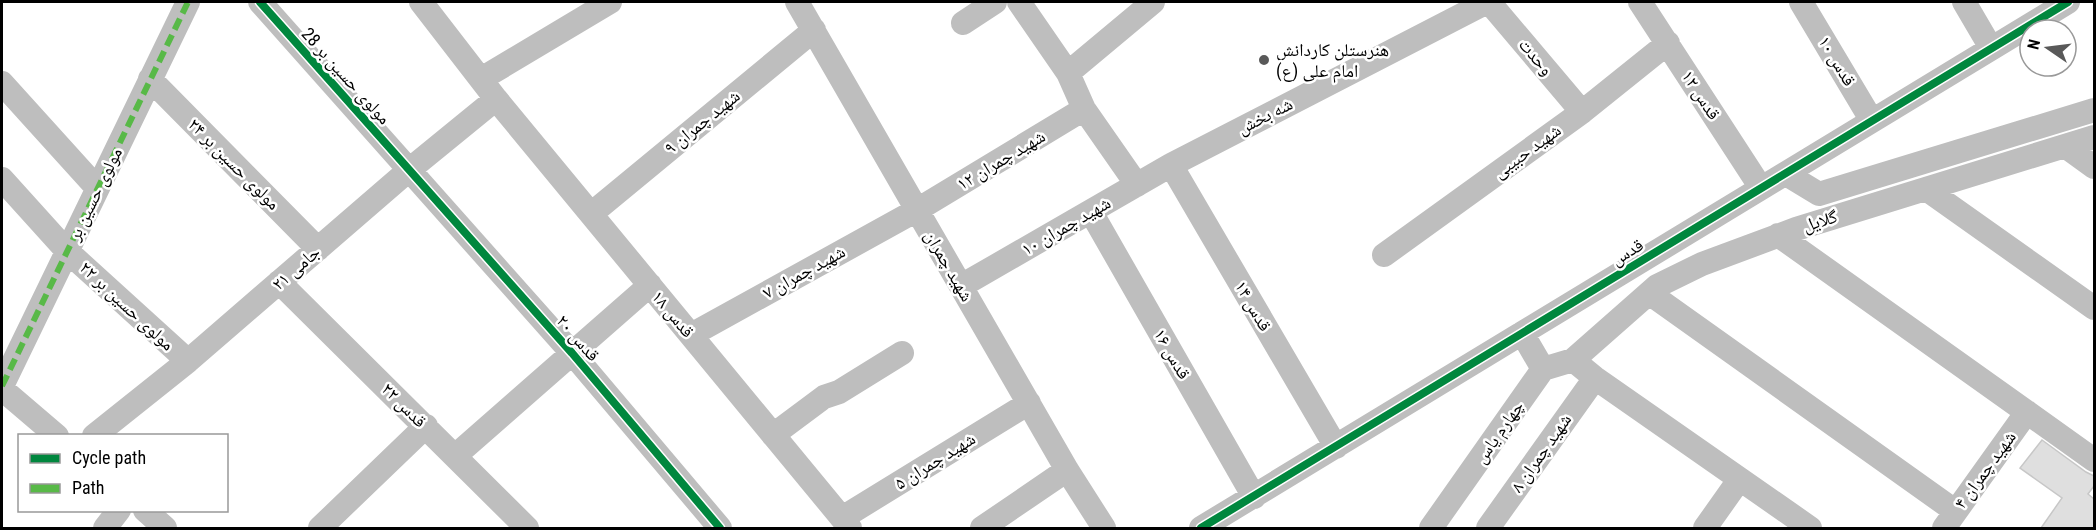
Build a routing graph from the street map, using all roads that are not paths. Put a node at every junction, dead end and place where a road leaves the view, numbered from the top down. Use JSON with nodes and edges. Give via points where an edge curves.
{"nodes":[{"id":1,"x":188,"y":2,"type":"edge"},
{"id":2,"x":260,"y":2,"type":"edge"},
{"id":3,"x":421,"y":2,"type":"edge"},
{"id":4,"x":797,"y":2,"type":"edge"},
{"id":5,"x":995,"y":2,"type":"edge"},
{"id":6,"x":1019,"y":2,"type":"edge"},
{"id":7,"x":1153,"y":2,"type":"edge"},
{"id":8,"x":1488,"y":2,"type":"edge"},
{"id":9,"x":1640,"y":2,"type":"edge"},
{"id":10,"x":1801,"y":2,"type":"edge"},
{"id":11,"x":1964,"y":2,"type":"edge"},
{"id":12,"x":2068,"y":2,"type":"edge"},
{"id":13,"x":603,"y":4,"type":"edge"},
{"id":14,"x":963,"y":23,"type":"dead end"},
{"id":15,"x":814,"y":30,"type":"junction"},
{"id":16,"x":1668,"y":43,"type":"junction"},
{"id":17,"x":1992,"y":48,"type":"junction"},
{"id":18,"x":1068,"y":73,"type":"junction"},
{"id":19,"x":150,"y":79,"type":"junction"},
{"id":20,"x":481,"y":79,"type":"junction"},
{"id":21,"x":2,"y":83,"type":"edge"},
{"id":22,"x":496,"y":99,"type":"junction"},
{"id":23,"x":1084,"y":109,"type":"junction"},
{"id":24,"x":2094,"y":110,"type":"edge"},
{"id":25,"x":1582,"y":112,"type":"junction"},
{"id":26,"x":1872,"y":121,"type":"junction"},
{"id":27,"x":2094,"y":137,"type":"edge"},
{"id":28,"x":2065,"y":146,"type":"junction"},
{"id":29,"x":1171,"y":165,"type":"junction"},
{"id":30,"x":2094,"y":167,"type":"edge"},
{"id":31,"x":410,"y":170,"type":"junction"},
{"id":32,"x":1786,"y":174,"type":"junction"},
{"id":33,"x":2,"y":179,"type":"edge"},
{"id":34,"x":1137,"y":185,"type":"junction"},
{"id":35,"x":97,"y":188,"type":"junction"},
{"id":36,"x":1761,"y":188,"type":"junction"},
{"id":37,"x":1926,"y":189,"type":"junction"},
{"id":38,"x":917,"y":210,"type":"junction"},
{"id":39,"x":1091,"y":212,"type":"junction"},
{"id":40,"x":591,"y":214,"type":"junction"},
{"id":41,"x":1779,"y":235,"type":"junction"},
{"id":42,"x":318,"y":249,"type":"junction"},
{"id":43,"x":67,"y":251,"type":"junction"},
{"id":44,"x":1384,"y":255,"type":"dead end"},
{"id":45,"x":279,"y":282,"type":"junction"},
{"id":46,"x":650,"y":285,"type":"junction"},
{"id":47,"x":961,"y":286,"type":"junction"},
{"id":48,"x":1648,"y":293,"type":"junction"},
{"id":49,"x":2094,"y":308,"type":"edge"},
{"id":50,"x":1522,"y":333,"type":"junction"},
{"id":51,"x":691,"y":334,"type":"junction"},
{"id":52,"x":572,"y":353,"type":"junction"},
{"id":53,"x":902,"y":353,"type":"dead end"},
{"id":54,"x":1573,"y":360,"type":"junction"},
{"id":55,"x":188,"y":361,"type":"junction"},
{"id":56,"x":1543,"y":369,"type":"junction"},
{"id":57,"x":1595,"y":378,"type":"junction"},
{"id":58,"x":2,"y":387,"type":"edge"},
{"id":59,"x":1029,"y":403,"type":"junction"},
{"id":60,"x":2027,"y":412,"type":"junction"},
{"id":61,"x":426,"y":426,"type":"junction"},
{"id":62,"x":56,"y":434,"type":"edge"},
{"id":63,"x":95,"y":434,"type":"edge"},
{"id":64,"x":773,"y":435,"type":"junction"},
{"id":65,"x":1336,"y":447,"type":"junction"},
{"id":66,"x":455,"y":456,"type":"junction"},
{"id":67,"x":2093,"y":457,"type":"edge"},
{"id":68,"x":1067,"y":470,"type":"junction"},
{"id":69,"x":1739,"y":480,"type":"junction"},
{"id":70,"x":1254,"y":496,"type":"junction"},
{"id":71,"x":117,"y":512,"type":"edge"},
{"id":72,"x":147,"y":512,"type":"edge"},
{"id":73,"x":1949,"y":520,"type":"edge"},
{"id":74,"x":846,"y":524,"type":"edge"},
{"id":75,"x":105,"y":528,"type":"edge"},
{"id":76,"x":165,"y":528,"type":"edge"},
{"id":77,"x":320,"y":528,"type":"edge"},
{"id":78,"x":527,"y":528,"type":"edge"},
{"id":79,"x":720,"y":528,"type":"edge"},
{"id":80,"x":982,"y":528,"type":"edge"},
{"id":81,"x":1104,"y":528,"type":"edge"},
{"id":82,"x":1201,"y":528,"type":"edge"},
{"id":83,"x":1431,"y":528,"type":"edge"},
{"id":84,"x":1488,"y":528,"type":"edge"},
{"id":85,"x":1705,"y":528,"type":"edge"},
{"id":86,"x":1810,"y":528,"type":"edge"}],
"edges":[{"from":1,"to":19,"type":"street","name":"مولوی حسین بر"},
{"from":2,"to":31,"type":"street","name":"مولوی حسین بر 28"},
{"from":3,"to":20,"type":"street","name":"قدس ۱۸"},
{"from":4,"to":15,"type":"street","name":"شهید چمران"},
{"from":5,"to":14,"type":"street"},
{"from":6,"to":18,"type":"street"},
{"from":7,"to":18,"type":"street"},
{"from":8,"to":25,"type":"street","name":"وحدت"},
{"from":8,"to":29,"type":"street","name":"شه بخش"},
{"from":9,"to":16,"type":"street","name":"قدس ۱۲"},
{"from":10,"to":26,"type":"street","name":"قدس ۱۰"},
{"from":11,"to":17,"type":"street"},
{"from":12,"to":17,"type":"street","name":"قدس"},
{"from":13,"to":20,"type":"street"},
{"from":15,"to":38,"type":"street","name":"شهید چمران"},
{"from":15,"to":40,"type":"street","name":"شهید چمران ۹"},
{"from":16,"to":25,"type":"street","name":"شهید حبیبی"},
{"from":16,"to":36,"type":"street","name":"قدس ۱۲"},
{"from":17,"to":26,"type":"street","name":"قدس"},
{"from":18,"to":23,"type":"street"},
{"from":19,"to":35,"type":"street","name":"مولوی حسین بر"},
{"from":19,"to":42,"type":"street","name":"مولوی حسین بر ۲۴"},
{"from":20,"to":22,"type":"street","name":"قدس ۱۸"},
{"from":21,"to":35,"type":"street"},
{"from":22,"to":31,"type":"street","name":"جامی ۲۱"},
{"from":22,"to":40,"type":"street","name":"قدس ۱۸"},
{"from":23,"to":34,"type":"street"},
{"from":23,"to":38,"type":"street","name":"شهید چمران ۱۲"},
{"from":24,"to":32,"type":"street","name":"گلایل","via":[[1819,194]]},
{"from":25,"to":44,"type":"street","name":"شهید حبیبی"},
{"from":26,"to":32,"type":"street","name":"قدس"},
{"from":27,"to":28,"type":"street","name":"گلایل"},
{"from":28,"to":30,"type":"street"},
{"from":28,"to":37,"type":"street","name":"گلایل"},
{"from":29,"to":34,"type":"street","name":"شهید چمران ۱۰"},
{"from":29,"to":65,"type":"street","name":"قدس ۱۴"},
{"from":31,"to":42,"type":"street","name":"جامی ۲۱"},
{"from":31,"to":52,"type":"street","name":"قدس ۲۰"},
{"from":32,"to":36,"type":"street","name":"قدس"},
{"from":33,"to":43,"type":"street","name":"مولوی حسین بر ۲۲"},
{"from":34,"to":39,"type":"street","name":"شهید چمران ۱۰"},
{"from":35,"to":43,"type":"street","name":"مولوی حسین بر"},
{"from":36,"to":50,"type":"street","name":"قدس"},
{"from":37,"to":41,"type":"street","name":"گلایل"},
{"from":37,"to":49,"type":"street"},
{"from":38,"to":47,"type":"street","name":"شهید چمران"},
{"from":38,"to":51,"type":"street","name":"شهید چمران ۷"},
{"from":39,"to":47,"type":"street","name":"شهید چمران ۱۰"},
{"from":39,"to":70,"type":"street","name":"قدس ۱۶"},
{"from":40,"to":46,"type":"street","name":"قدس ۱۸"},
{"from":41,"to":48,"type":"street","name":"گلایل","via":[[1702,264]]},
{"from":41,"to":60,"type":"street"},
{"from":42,"to":45,"type":"street","name":"جامی ۲۱"},
{"from":43,"to":55,"type":"street","name":"مولوی حسین بر ۲۲"},
{"from":43,"to":58,"type":"street","name":"مولوی حسین بر"},
{"from":45,"to":55,"type":"street","name":"جامی ۲۱"},
{"from":45,"to":61,"type":"street","name":"قدس ۲۲"},
{"from":46,"to":51,"type":"street","name":"قدس ۱۸"},
{"from":46,"to":52,"type":"street"},
{"from":47,"to":59,"type":"street","name":"شهید چمران"},
{"from":48,"to":54,"type":"street","name":"گلایل"},
{"from":48,"to":73,"type":"street"},
{"from":50,"to":56,"type":"street"},
{"from":50,"to":65,"type":"street","name":"قدس"},
{"from":51,"to":64,"type":"street","name":"قدس ۱۸"},
{"from":52,"to":66,"type":"street"},
{"from":52,"to":79,"type":"street","name":"قدس ۲۰"},
{"from":53,"to":64,"type":"street","via":[[824,398]]},
{"from":54,"to":56,"type":"street"},
{"from":54,"to":57,"type":"street"},
{"from":55,"to":63,"type":"street","name":"جامی ۲۱"},
{"from":56,"to":83,"type":"street","name":"چهارم یاس"},
{"from":57,"to":69,"type":"street"},
{"from":57,"to":84,"type":"street","name":"شهید چمران ۸"},
{"from":58,"to":62,"type":"street"},
{"from":59,"to":68,"type":"street","name":"شهید چمران"},
{"from":59,"to":74,"type":"street","name":"شهید چمران ۵"},
{"from":60,"to":67,"type":"street"},
{"from":60,"to":73,"type":"street","name":"شهید چمران ۴"},
{"from":61,"to":66,"type":"street","name":"قدس ۲۲"},
{"from":61,"to":77,"type":"street"},
{"from":64,"to":74,"type":"street","name":"قدس ۱۸"},
{"from":65,"to":70,"type":"street","name":"قدس"},
{"from":66,"to":78,"type":"street","name":"قدس ۲۲"},
{"from":68,"to":80,"type":"street"},
{"from":68,"to":81,"type":"street","name":"شهید چمران"},
{"from":69,"to":85,"type":"street"},
{"from":69,"to":86,"type":"street"},
{"from":70,"to":82,"type":"street","name":"قدس"},
{"from":71,"to":75,"type":"street"},
{"from":72,"to":76,"type":"street"}]}
